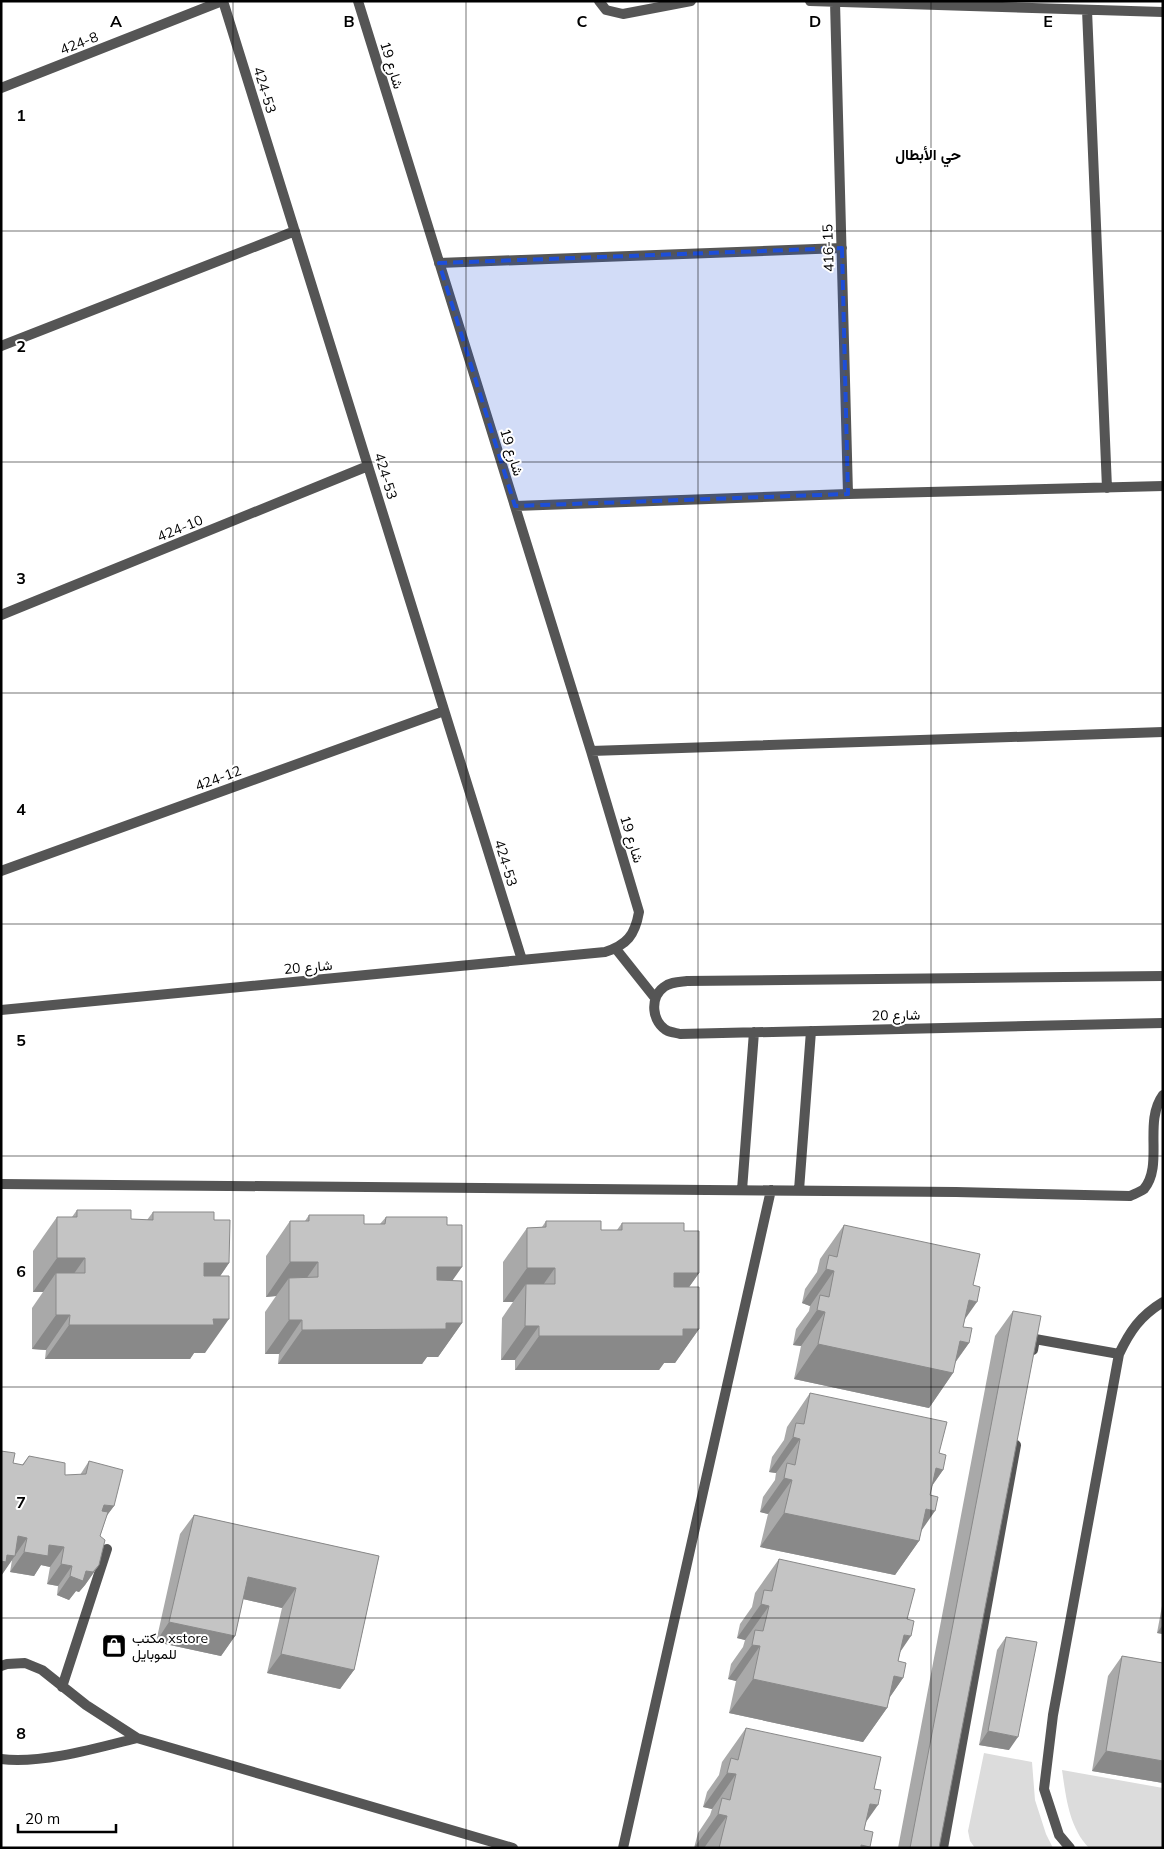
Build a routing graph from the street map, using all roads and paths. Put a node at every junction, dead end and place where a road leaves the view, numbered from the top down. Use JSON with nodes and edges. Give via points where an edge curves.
{"nodes":[{"id":1,"x":223,"y":1,"type":"edge"},
{"id":2,"x":358,"y":1,"type":"edge"},
{"id":3,"x":599,"y":1,"type":"edge"},
{"id":4,"x":691,"y":1,"type":"edge"},
{"id":5,"x":810,"y":1,"type":"edge"},
{"id":6,"x":835,"y":2,"type":"edge"},
{"id":7,"x":1088,"y":10,"type":"junction"},
{"id":8,"x":1163,"y":12,"type":"edge"},
{"id":9,"x":1,"y":88,"type":"edge"},
{"id":10,"x":295,"y":232,"type":"junction"},
{"id":11,"x":842,"y":248,"type":"junction"},
{"id":12,"x":439,"y":263,"type":"junction"},
{"id":13,"x":1,"y":346,"type":"edge"},
{"id":14,"x":368,"y":466,"type":"junction"},
{"id":15,"x":1163,"y":486,"type":"edge"},
{"id":16,"x":1107,"y":488,"type":"junction"},
{"id":17,"x":848,"y":494,"type":"junction"},
{"id":18,"x":515,"y":506,"type":"junction"},
{"id":19,"x":1,"y":614,"type":"edge"},
{"id":20,"x":444,"y":711,"type":"junction"},
{"id":21,"x":1163,"y":732,"type":"edge"},
{"id":22,"x":591,"y":751,"type":"junction"},
{"id":23,"x":1,"y":871,"type":"edge"},
{"id":24,"x":616,"y":949,"type":"junction"},
{"id":25,"x":522,"y":960,"type":"junction"},
{"id":26,"x":1163,"y":976,"type":"edge"},
{"id":27,"x":655,"y":998,"type":"junction"},
{"id":28,"x":1,"y":1010,"type":"edge"},
{"id":29,"x":1163,"y":1023,"type":"edge"},
{"id":30,"x":812,"y":1031,"type":"junction"},
{"id":31,"x":754,"y":1032,"type":"junction"},
{"id":32,"x":1163,"y":1095,"type":"edge"},
{"id":33,"x":1,"y":1184,"type":"edge"},
{"id":34,"x":742,"y":1190,"type":"junction"},
{"id":35,"x":771,"y":1190,"type":"junction"},
{"id":36,"x":800,"y":1190,"type":"junction"},
{"id":37,"x":1163,"y":1302,"type":"edge"},
{"id":38,"x":1119,"y":1354,"type":"junction"},
{"id":39,"x":1032,"y":1359,"type":"edge"},
{"id":40,"x":1017,"y":1437,"type":"edge"},
{"id":41,"x":107,"y":1549,"type":"dead end"},
{"id":42,"x":1,"y":1666,"type":"edge"},
{"id":43,"x":62,"y":1687,"type":"junction"},
{"id":44,"x":137,"y":1738,"type":"junction"},
{"id":45,"x":1,"y":1759,"type":"edge"},
{"id":46,"x":513,"y":1848,"type":"edge"},
{"id":47,"x":624,"y":1848,"type":"edge"},
{"id":48,"x":943,"y":1848,"type":"edge"},
{"id":49,"x":1070,"y":1848,"type":"edge"}],
"edges":[{"from":1,"to":9,"type":"street","name":"424-8"},
{"from":1,"to":10,"type":"street","name":"424-53"},
{"from":2,"to":12,"type":"street","name":"شارع 19"},
{"from":3,"to":4,"type":"street","via":[[606,10],[623,14]]},
{"from":5,"to":6,"type":"street"},
{"from":6,"to":7,"type":"street"},
{"from":6,"to":11,"type":"street","name":"416-15"},
{"from":7,"to":8,"type":"street"},
{"from":7,"to":16,"type":"street"},
{"from":10,"to":13,"type":"street"},
{"from":10,"to":14,"type":"street","name":"424-53"},
{"from":11,"to":12,"type":"street"},
{"from":11,"to":17,"type":"street","name":"416-15"},
{"from":12,"to":18,"type":"street","name":"شارع 19"},
{"from":14,"to":19,"type":"street","name":"424-10"},
{"from":14,"to":20,"type":"street","name":"424-53"},
{"from":15,"to":16,"type":"street"},
{"from":16,"to":17,"type":"street"},
{"from":17,"to":18,"type":"street"},
{"from":18,"to":22,"type":"street","name":"شارع 19"},
{"from":20,"to":23,"type":"street","name":"424-12"},
{"from":20,"to":25,"type":"street","name":"424-53"},
{"from":21,"to":22,"type":"street"},
{"from":22,"to":24,"type":"street","name":"شارع 19","via":[[639,912],[633,934]]},
{"from":24,"to":25,"type":"street","name":"شارع 20"},
{"from":24,"to":27,"type":"street"},
{"from":25,"to":28,"type":"street","name":"شارع 20"},
{"from":26,"to":27,"type":"street","via":[[687,981],[674,982],[662,988]]},
{"from":27,"to":31,"type":"street","name":"شارع 20","via":[[658,1022],[668,1031],[680,1034]]},
{"from":29,"to":30,"type":"street","name":"شارع 20"},
{"from":30,"to":31,"type":"street","name":"شارع 20"},
{"from":30,"to":36,"type":"street"},
{"from":31,"to":34,"type":"street"},
{"from":32,"to":36,"type":"street","via":[[1156,1111],[1153,1178],[1143,1190],[1130,1196]]},
{"from":33,"to":34,"type":"street"},
{"from":34,"to":35,"type":"street"},
{"from":35,"to":36,"type":"street"},
{"from":35,"to":47,"type":"street"},
{"from":37,"to":38,"type":"street","via":[[1148,1311],[1128,1334]]},
{"from":38,"to":39,"type":"street","via":[[1035,1339]]},
{"from":38,"to":49,"type":"street","via":[[1053,1714],[1044,1789],[1059,1835]]},
{"from":40,"to":48,"type":"street"},
{"from":41,"to":43,"type":"street"},
{"from":42,"to":43,"type":"street","via":[[25,1664],[42,1670]]},
{"from":43,"to":44,"type":"street"},
{"from":44,"to":45,"type":"street","via":[[48,1757],[18,1761]]},
{"from":44,"to":46,"type":"street"}]}
